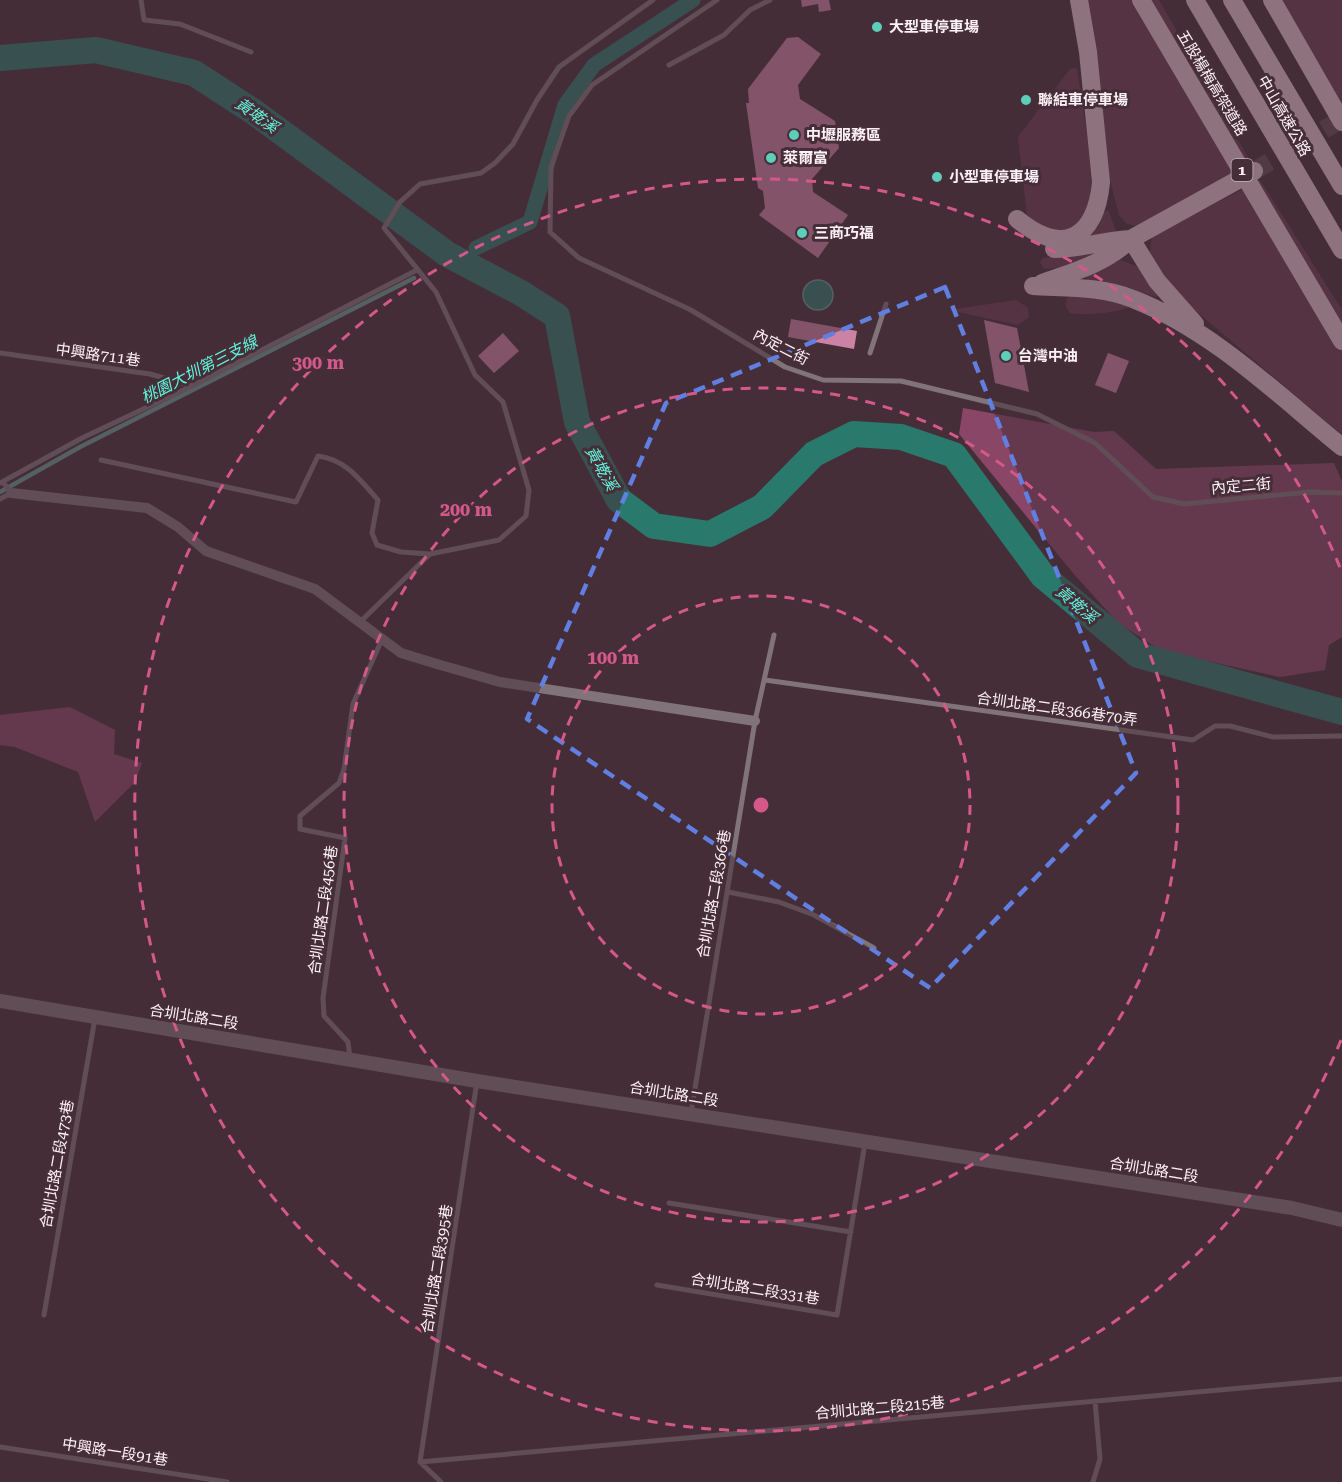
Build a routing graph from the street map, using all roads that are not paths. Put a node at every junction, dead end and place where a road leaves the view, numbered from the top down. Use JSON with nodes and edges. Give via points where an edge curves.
{"nodes":[{"id":1,"x":141,"y":0,"type":"edge"},
{"id":2,"x":653,"y":0,"type":"edge"},
{"id":3,"x":717,"y":0,"type":"edge"},
{"id":4,"x":770,"y":0,"type":"edge"},
{"id":5,"x":1079,"y":0,"type":"edge"},
{"id":6,"x":1141,"y":0,"type":"edge"},
{"id":7,"x":1195,"y":0,"type":"edge"},
{"id":8,"x":1232,"y":0,"type":"edge"},
{"id":9,"x":1272,"y":0,"type":"edge"},
{"id":10,"x":250,"y":52,"type":"dead end"},
{"id":11,"x":669,"y":65,"type":"dead end"},
{"id":12,"x":1342,"y":123,"type":"edge"},
{"id":13,"x":1254,"y":171,"type":"tunnel mouth"},
{"id":14,"x":1342,"y":186,"type":"edge"},
{"id":15,"x":1131,"y":240,"type":"junction"},
{"id":16,"x":1342,"y":250,"type":"edge"},
{"id":17,"x":417,"y":270,"type":"junction"},
{"id":18,"x":886,"y":304,"type":"dead end"},
{"id":19,"x":1211,"y":340,"type":"junction"},
{"id":20,"x":1342,"y":340,"type":"edge"},
{"id":21,"x":0,"y":353,"type":"edge"},
{"id":22,"x":870,"y":353,"type":"dead end"},
{"id":23,"x":192,"y":386,"type":"junction"},
{"id":24,"x":1342,"y":447,"type":"edge"},
{"id":25,"x":101,"y":460,"type":"dead end"},
{"id":26,"x":2,"y":483,"type":"edge"},
{"id":27,"x":11,"y":493,"type":"junction"},
{"id":28,"x":1342,"y":493,"type":"edge"},
{"id":29,"x":0,"y":499,"type":"edge"},
{"id":30,"x":430,"y":554,"type":"junction"},
{"id":31,"x":360,"y":622,"type":"junction"},
{"id":32,"x":774,"y":635,"type":"dead end"},
{"id":33,"x":383,"y":637,"type":"junction"},
{"id":34,"x":765,"y":680,"type":"junction"},
{"id":35,"x":755,"y":721,"type":"junction"},
{"id":36,"x":1342,"y":736,"type":"edge"},
{"id":37,"x":728,"y":892,"type":"junction"},
{"id":38,"x":874,"y":948,"type":"dead end"},
{"id":39,"x":0,"y":1001,"type":"edge"},
{"id":40,"x":95,"y":1018,"type":"junction"},
{"id":41,"x":350,"y":1059,"type":"junction"},
{"id":42,"x":477,"y":1081,"type":"junction"},
{"id":43,"x":691,"y":1113,"type":"junction"},
{"id":44,"x":866,"y":1141,"type":"junction"},
{"id":45,"x":669,"y":1203,"type":"dead end"},
{"id":46,"x":1342,"y":1220,"type":"edge"},
{"id":47,"x":850,"y":1232,"type":"junction"},
{"id":48,"x":657,"y":1285,"type":"dead end"},
{"id":49,"x":44,"y":1315,"type":"dead end"},
{"id":50,"x":1342,"y":1379,"type":"edge"},
{"id":51,"x":1095,"y":1401,"type":"junction"},
{"id":52,"x":0,"y":1447,"type":"edge"},
{"id":53,"x":420,"y":1461,"type":"junction"},
{"id":54,"x":227,"y":1482,"type":"edge"},
{"id":55,"x":441,"y":1482,"type":"edge"},
{"id":56,"x":1093,"y":1482,"type":"edge"}],
"edges":[{"from":1,"to":10,"type":"lane","via":[[144,20],[180,24]]},
{"from":2,"to":17,"type":"lane","via":[[559,67],[513,144],[495,163],[481,173],[420,184],[400,202],[384,228]]},
{"from":3,"to":28,"type":"lane","name":"內定二街","via":[[592,85],[569,116],[551,167],[550,232],[579,258],[691,310],[785,367],[822,380],[901,381],[1036,414],[1095,442],[1153,497],[1184,504],[1309,492]]},
{"from":4,"to":11,"type":"lane","via":[[750,10],[724,34]]},
{"from":5,"to":15,"type":"highway","via":[[1100,170],[1099,201],[1093,219],[1076,236],[1066,239],[1031,231],[1017,219],[1032,239],[1047,249],[1076,249]]},
{"from":6,"to":20,"type":"highway","name":"五股楊梅高架道路","number":"1","bridge":true},
{"from":7,"to":16,"type":"highway","name":"中山高速公路"},
{"from":8,"to":14,"type":"highway","name":"中山高速公路"},
{"from":9,"to":12,"type":"highway","bridge":true},
{"from":13,"to":15,"type":"highway"},
{"from":15,"to":19,"type":"highway","via":[[1157,281]]},
{"from":15,"to":19,"type":"highway","via":[[1117,253],[1088,267],[1033,286],[1086,289],[1131,298]]},
{"from":17,"to":23,"type":"lane"},
{"from":17,"to":30,"type":"lane","via":[[436,292],[475,375],[503,402],[529,490],[526,516],[499,540]]},
{"from":18,"to":22,"type":"lane"},
{"from":19,"to":24,"type":"highway"},
{"from":21,"to":23,"type":"lane","name":"中興路711巷","via":[[150,374]]},
{"from":23,"to":26,"type":"lane","via":[[82,438]]},
{"from":25,"to":30,"type":"lane","via":[[296,502],[318,456],[333,458],[346,465],[378,500],[372,533],[377,544],[401,552]]},
{"from":26,"to":27,"type":"lane"},
{"from":27,"to":29,"type":"lane"},
{"from":27,"to":31,"type":"street","via":[[147,508],[178,526],[206,550],[315,589]]},
{"from":30,"to":31,"type":"lane"},
{"from":31,"to":33,"type":"street"},
{"from":32,"to":34,"type":"lane","name":"合圳北路二段366巷"},
{"from":33,"to":35,"type":"street","via":[[401,653],[500,682]]},
{"from":33,"to":41,"type":"lane","name":"合圳北路二段456巷","via":[[352,704],[339,783],[300,816],[300,829],[345,838],[323,998],[324,1016],[348,1042]]},
{"from":34,"to":35,"type":"lane","name":"合圳北路二段366巷"},
{"from":34,"to":36,"type":"lane","name":"合圳北路二段366巷70弄","via":[[1193,740],[1215,726],[1273,737]]},
{"from":35,"to":37,"type":"lane","name":"合圳北路二段366巷"},
{"from":37,"to":38,"type":"lane","via":[[779,902],[814,915]]},
{"from":37,"to":43,"type":"lane","name":"合圳北路二段366巷"},
{"from":39,"to":40,"type":"street","name":"合圳北路二段"},
{"from":40,"to":41,"type":"street","name":"合圳北路二段"},
{"from":40,"to":49,"type":"lane","name":"合圳北路二段473巷"},
{"from":41,"to":42,"type":"street","name":"合圳北路二段"},
{"from":42,"to":43,"type":"street","name":"合圳北路二段"},
{"from":42,"to":53,"type":"lane","name":"合圳北路二段395巷"},
{"from":43,"to":44,"type":"street","name":"合圳北路二段"},
{"from":44,"to":46,"type":"street","name":"合圳北路二段","via":[[1292,1208]]},
{"from":44,"to":47,"type":"lane","name":"合圳北路二段331巷"},
{"from":45,"to":47,"type":"lane"},
{"from":47,"to":48,"type":"lane","name":"合圳北路二段331巷","via":[[837,1315]]},
{"from":50,"to":51,"type":"lane","name":"合圳北路二段215巷"},
{"from":51,"to":53,"type":"lane","name":"合圳北路二段215巷"},
{"from":51,"to":56,"type":"lane","via":[[1100,1458]]},
{"from":52,"to":54,"type":"lane","name":"中興路一段91巷"},
{"from":53,"to":55,"type":"lane"}]}
